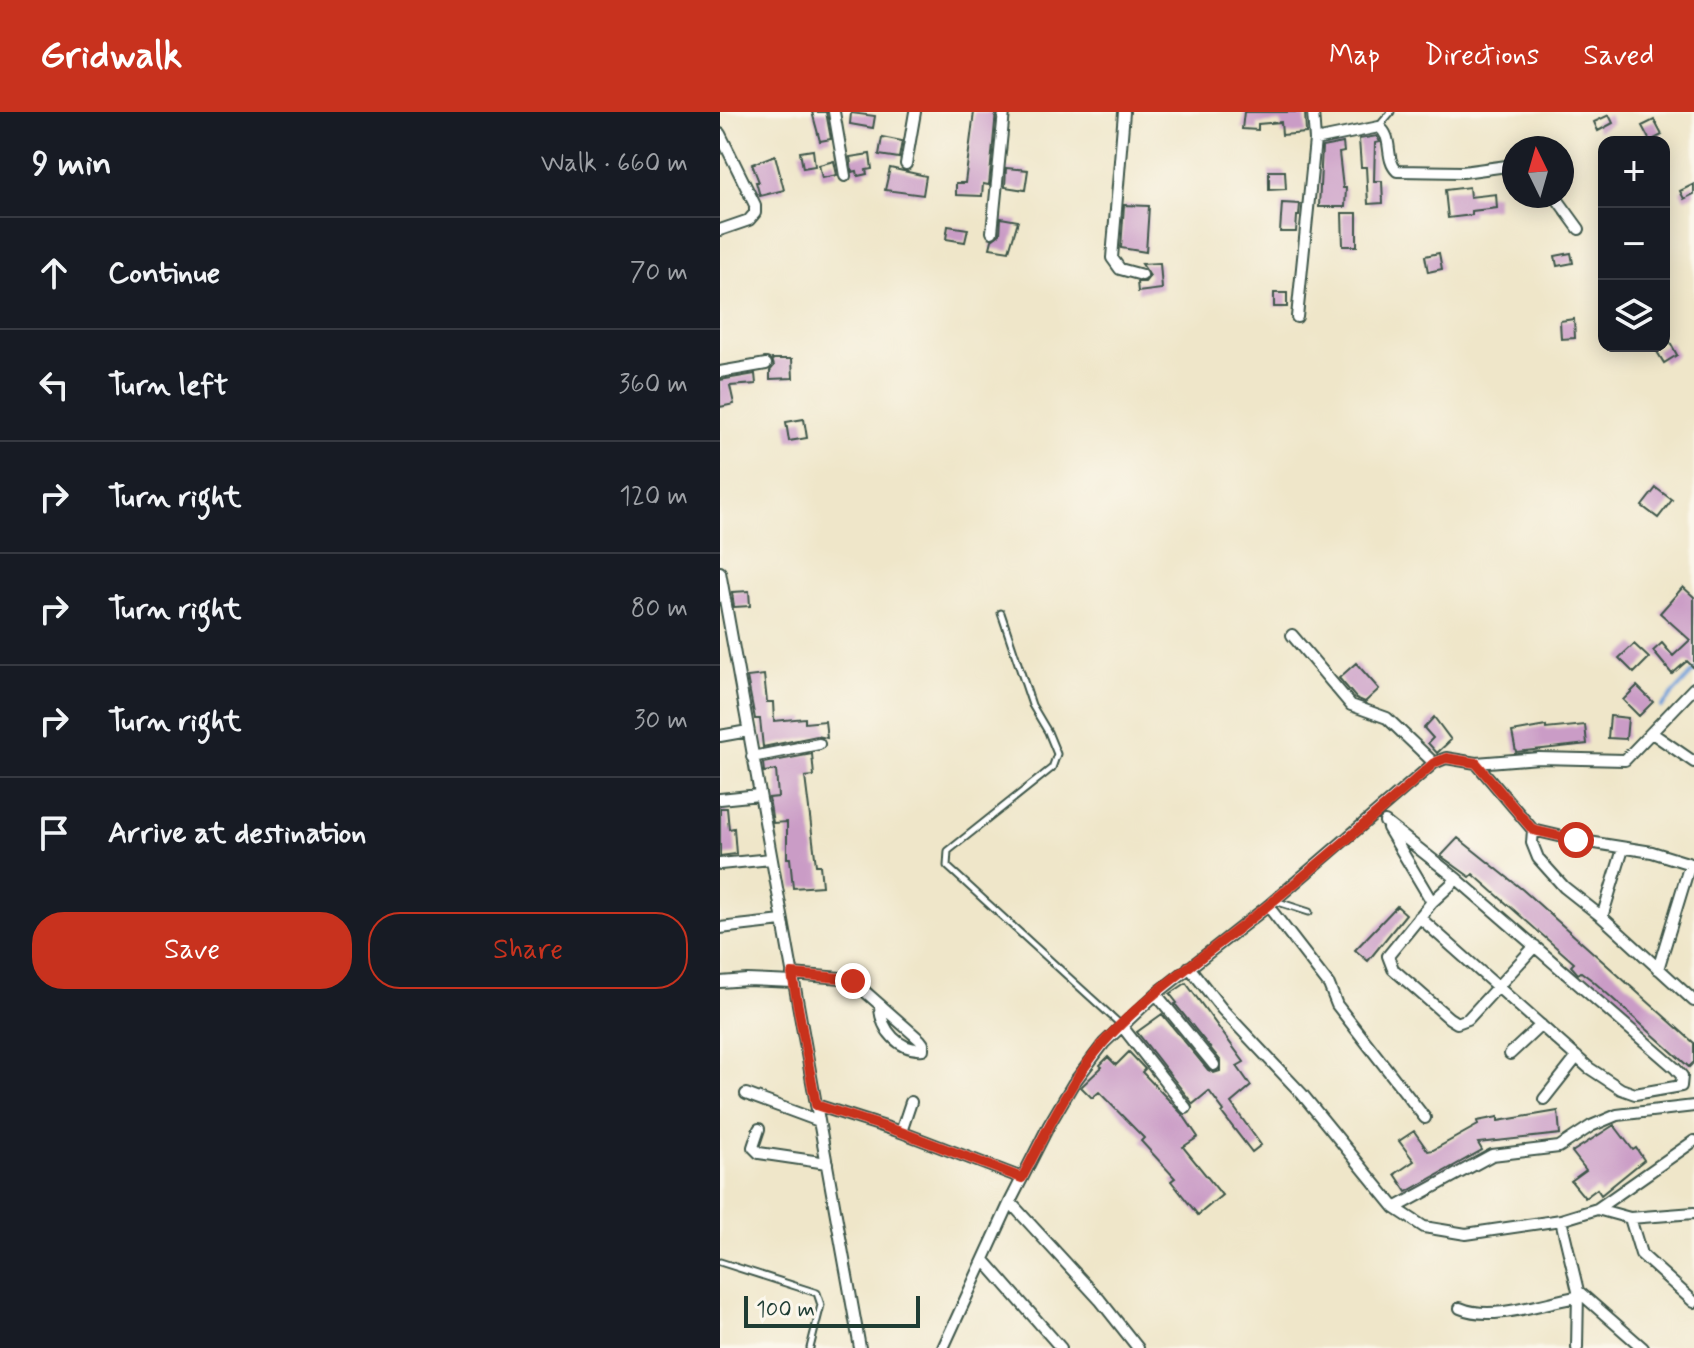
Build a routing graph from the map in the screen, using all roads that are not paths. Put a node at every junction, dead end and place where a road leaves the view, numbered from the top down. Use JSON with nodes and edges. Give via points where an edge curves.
{"nodes":[{"id":1,"x":834,"y":112,"type":"edge"},
{"id":2,"x":915,"y":112,"type":"edge"},
{"id":3,"x":1004,"y":112,"type":"edge"},
{"id":4,"x":1124,"y":112,"type":"edge"},
{"id":5,"x":1313,"y":112,"type":"edge"},
{"id":6,"x":1391,"y":112,"type":"edge"},
{"id":7,"x":1379,"y":127,"type":"junction"},
{"id":8,"x":720,"y":134,"type":"edge"},
{"id":9,"x":1315,"y":140,"type":"junction"},
{"id":10,"x":906,"y":164,"type":"dead end"},
{"id":11,"x":1502,"y":167,"type":"edge"},
{"id":12,"x":845,"y":176,"type":"dead end"},
{"id":13,"x":1564,"y":208,"type":"edge"},
{"id":14,"x":1579,"y":229,"type":"dead end"},
{"id":15,"x":720,"y":230,"type":"edge"},
{"id":16,"x":992,"y":232,"type":"dead end"},
{"id":17,"x":1142,"y":275,"type":"dead end"},
{"id":18,"x":1297,"y":317,"type":"dead end"},
{"id":19,"x":766,"y":364,"type":"dead end"},
{"id":20,"x":720,"y":372,"type":"edge"},
{"id":21,"x":720,"y":572,"type":"edge"},
{"id":22,"x":1001,"y":613,"type":"dead end"},
{"id":23,"x":1292,"y":635,"type":"dead end"},
{"id":24,"x":1694,"y":688,"type":"edge"},
{"id":25,"x":748,"y":731,"type":"junction"},
{"id":26,"x":1652,"y":733,"type":"junction"},
{"id":27,"x":720,"y":736,"type":"edge"},
{"id":28,"x":819,"y":744,"type":"dead end"},
{"id":29,"x":752,"y":757,"type":"junction"},
{"id":30,"x":1694,"y":762,"type":"edge"},
{"id":31,"x":1434,"y":763,"type":"junction"},
{"id":32,"x":1476,"y":763,"type":"junction"},
{"id":33,"x":759,"y":795,"type":"junction"},
{"id":34,"x":720,"y":799,"type":"edge"},
{"id":35,"x":1381,"y":818,"type":"junction"},
{"id":36,"x":1533,"y":830,"type":"junction"},
{"id":37,"x":1623,"y":849,"type":"junction"},
{"id":38,"x":771,"y":859,"type":"junction"},
{"id":39,"x":720,"y":864,"type":"edge"},
{"id":40,"x":1692,"y":865,"type":"edge"},
{"id":41,"x":1457,"y":879,"type":"junction"},
{"id":42,"x":1432,"y":902,"type":"junction"},
{"id":43,"x":1271,"y":903,"type":"junction"},
{"id":44,"x":1309,"y":912,"type":"dead end"},
{"id":45,"x":1419,"y":917,"type":"junction"},
{"id":46,"x":1602,"y":917,"type":"junction"},
{"id":47,"x":782,"y":921,"type":"junction"},
{"id":48,"x":720,"y":928,"type":"edge"},
{"id":49,"x":1535,"y":946,"type":"junction"},
{"id":50,"x":1189,"y":967,"type":"junction"},
{"id":51,"x":1658,"y":969,"type":"junction"},
{"id":52,"x":793,"y":978,"type":"junction"},
{"id":53,"x":720,"y":982,"type":"edge"},
{"id":54,"x":1499,"y":988,"type":"junction"},
{"id":55,"x":1156,"y":994,"type":"junction"},
{"id":56,"x":1694,"y":1001,"type":"edge"},
{"id":57,"x":880,"y":1007,"type":"junction"},
{"id":58,"x":1121,"y":1025,"type":"junction"},
{"id":59,"x":1541,"y":1025,"type":"junction"},
{"id":60,"x":1510,"y":1054,"type":"dead end"},
{"id":61,"x":1577,"y":1057,"type":"junction"},
{"id":62,"x":1214,"y":1065,"type":"dead end"},
{"id":63,"x":746,"y":1094,"type":"dead end"},
{"id":64,"x":1544,"y":1099,"type":"dead end"},
{"id":65,"x":911,"y":1102,"type":"dead end"},
{"id":66,"x":816,"y":1105,"type":"junction"},
{"id":67,"x":1694,"y":1106,"type":"edge"},
{"id":68,"x":1186,"y":1108,"type":"dead end"},
{"id":69,"x":1425,"y":1118,"type":"dead end"},
{"id":70,"x":819,"y":1121,"type":"junction"},
{"id":71,"x":759,"y":1129,"type":"dead end"},
{"id":72,"x":901,"y":1132,"type":"junction"},
{"id":73,"x":1694,"y":1141,"type":"edge"},
{"id":74,"x":827,"y":1163,"type":"junction"},
{"id":75,"x":1022,"y":1178,"type":"junction"},
{"id":76,"x":1010,"y":1202,"type":"junction"},
{"id":77,"x":1395,"y":1208,"type":"junction"},
{"id":78,"x":1597,"y":1209,"type":"junction"},
{"id":79,"x":1694,"y":1213,"type":"edge"},
{"id":80,"x":1630,"y":1218,"type":"junction"},
{"id":81,"x":1561,"y":1220,"type":"junction"},
{"id":82,"x":984,"y":1260,"type":"junction"},
{"id":83,"x":720,"y":1262,"type":"edge"},
{"id":84,"x":1577,"y":1294,"type":"junction"},
{"id":85,"x":1694,"y":1302,"type":"edge"},
{"id":86,"x":1460,"y":1308,"type":"dead end"},
{"id":87,"x":810,"y":1348,"type":"edge"},
{"id":88,"x":860,"y":1348,"type":"edge"},
{"id":89,"x":943,"y":1348,"type":"edge"},
{"id":90,"x":1061,"y":1348,"type":"edge"},
{"id":91,"x":1138,"y":1348,"type":"edge"},
{"id":92,"x":1577,"y":1348,"type":"edge"},
{"id":93,"x":1643,"y":1348,"type":"edge"}],
"edges":[{"from":1,"to":12,"type":"street"},
{"from":2,"to":10,"type":"street"},
{"from":3,"to":16,"type":"street"},
{"from":4,"to":17,"type":"street","via":[[1112,258],[1120,269]]},
{"from":5,"to":9,"type":"street"},
{"from":6,"to":7,"type":"lane"},
{"from":7,"to":9,"type":"street"},
{"from":7,"to":11,"type":"street","via":[[1386,132],[1390,162],[1397,171]]},
{"from":8,"to":15,"type":"street","via":[[755,213]]},
{"from":9,"to":18,"type":"street"},
{"from":13,"to":14,"type":"street"},
{"from":19,"to":20,"type":"street"},
{"from":21,"to":25,"type":"street"},
{"from":22,"to":58,"type":"lane","via":[[1032,705],[1057,754],[1052,768],[948,851],[947,866]]},
{"from":23,"to":31,"type":"street","via":[[1351,705],[1387,718]]},
{"from":24,"to":26,"type":"street"},
{"from":25,"to":27,"type":"street"},
{"from":25,"to":29,"type":"street"},
{"from":26,"to":30,"type":"street"},
{"from":26,"to":32,"type":"street","via":[[1625,760]]},
{"from":28,"to":29,"type":"street"},
{"from":29,"to":33,"type":"street"},
{"from":31,"to":32,"type":"street","via":[[1446,758]]},
{"from":31,"to":35,"type":"street"},
{"from":32,"to":36,"type":"street"},
{"from":33,"to":34,"type":"street"},
{"from":33,"to":38,"type":"street"},
{"from":35,"to":41,"type":"street"},
{"from":35,"to":42,"type":"street"},
{"from":35,"to":43,"type":"street"},
{"from":36,"to":37,"type":"street"},
{"from":36,"to":46,"type":"street","via":[[1538,858]]},
{"from":37,"to":40,"type":"street"},
{"from":37,"to":46,"type":"street"},
{"from":38,"to":39,"type":"street"},
{"from":38,"to":47,"type":"street"},
{"from":40,"to":51,"type":"street"},
{"from":41,"to":42,"type":"street"},
{"from":41,"to":49,"type":"street"},
{"from":42,"to":45,"type":"street"},
{"from":43,"to":44,"type":"lane"},
{"from":43,"to":50,"type":"street"},
{"from":43,"to":69,"type":"street","via":[[1329,985],[1337,1005]]},
{"from":45,"to":54,"type":"street"},
{"from":45,"to":54,"type":"street","via":[[1390,951],[1393,969],[1456,1023],[1468,1019]]},
{"from":46,"to":51,"type":"street"},
{"from":47,"to":48,"type":"street"},
{"from":47,"to":52,"type":"street"},
{"from":49,"to":54,"type":"street"},
{"from":49,"to":61,"type":"street","via":[[1675,1068],[1683,1082],[1674,1090],[1628,1093]]},
{"from":50,"to":55,"type":"street"},
{"from":50,"to":77,"type":"street"},
{"from":51,"to":56,"type":"street"},
{"from":52,"to":53,"type":"street"},
{"from":52,"to":57,"type":"street","via":[[853,981]]},
{"from":52,"to":66,"type":"street"},
{"from":54,"to":59,"type":"street"},
{"from":55,"to":58,"type":"street"},
{"from":55,"to":62,"type":"street"},
{"from":57,"to":57,"type":"street","via":[[891,1035],[923,1049],[920,1040]]},
{"from":58,"to":68,"type":"street"},
{"from":58,"to":75,"type":"street","via":[[1073,1084]]},
{"from":59,"to":60,"type":"street"},
{"from":59,"to":61,"type":"street"},
{"from":61,"to":64,"type":"street"},
{"from":63,"to":70,"type":"street"},
{"from":65,"to":72,"type":"street"},
{"from":66,"to":70,"type":"street"},
{"from":66,"to":72,"type":"street"},
{"from":67,"to":77,"type":"street","via":[[1617,1115],[1559,1147],[1492,1155]]},
{"from":70,"to":74,"type":"street"},
{"from":71,"to":74,"type":"street","via":[[753,1147],[759,1153]]},
{"from":72,"to":75,"type":"street"},
{"from":73,"to":78,"type":"street"},
{"from":74,"to":88,"type":"street"},
{"from":75,"to":76,"type":"street"},
{"from":76,"to":82,"type":"street"},
{"from":76,"to":91,"type":"street"},
{"from":77,"to":81,"type":"street","via":[[1424,1227],[1466,1234]]},
{"from":78,"to":80,"type":"street"},
{"from":78,"to":81,"type":"street"},
{"from":79,"to":80,"type":"street"},
{"from":80,"to":85,"type":"street","via":[[1641,1254]]},
{"from":81,"to":84,"type":"street"},
{"from":82,"to":89,"type":"street"},
{"from":82,"to":90,"type":"street"},
{"from":83,"to":87,"type":"lane","via":[[817,1293],[821,1305]]},
{"from":84,"to":86,"type":"street","via":[[1489,1314]]},
{"from":84,"to":92,"type":"street"},
{"from":84,"to":93,"type":"street"}]}
